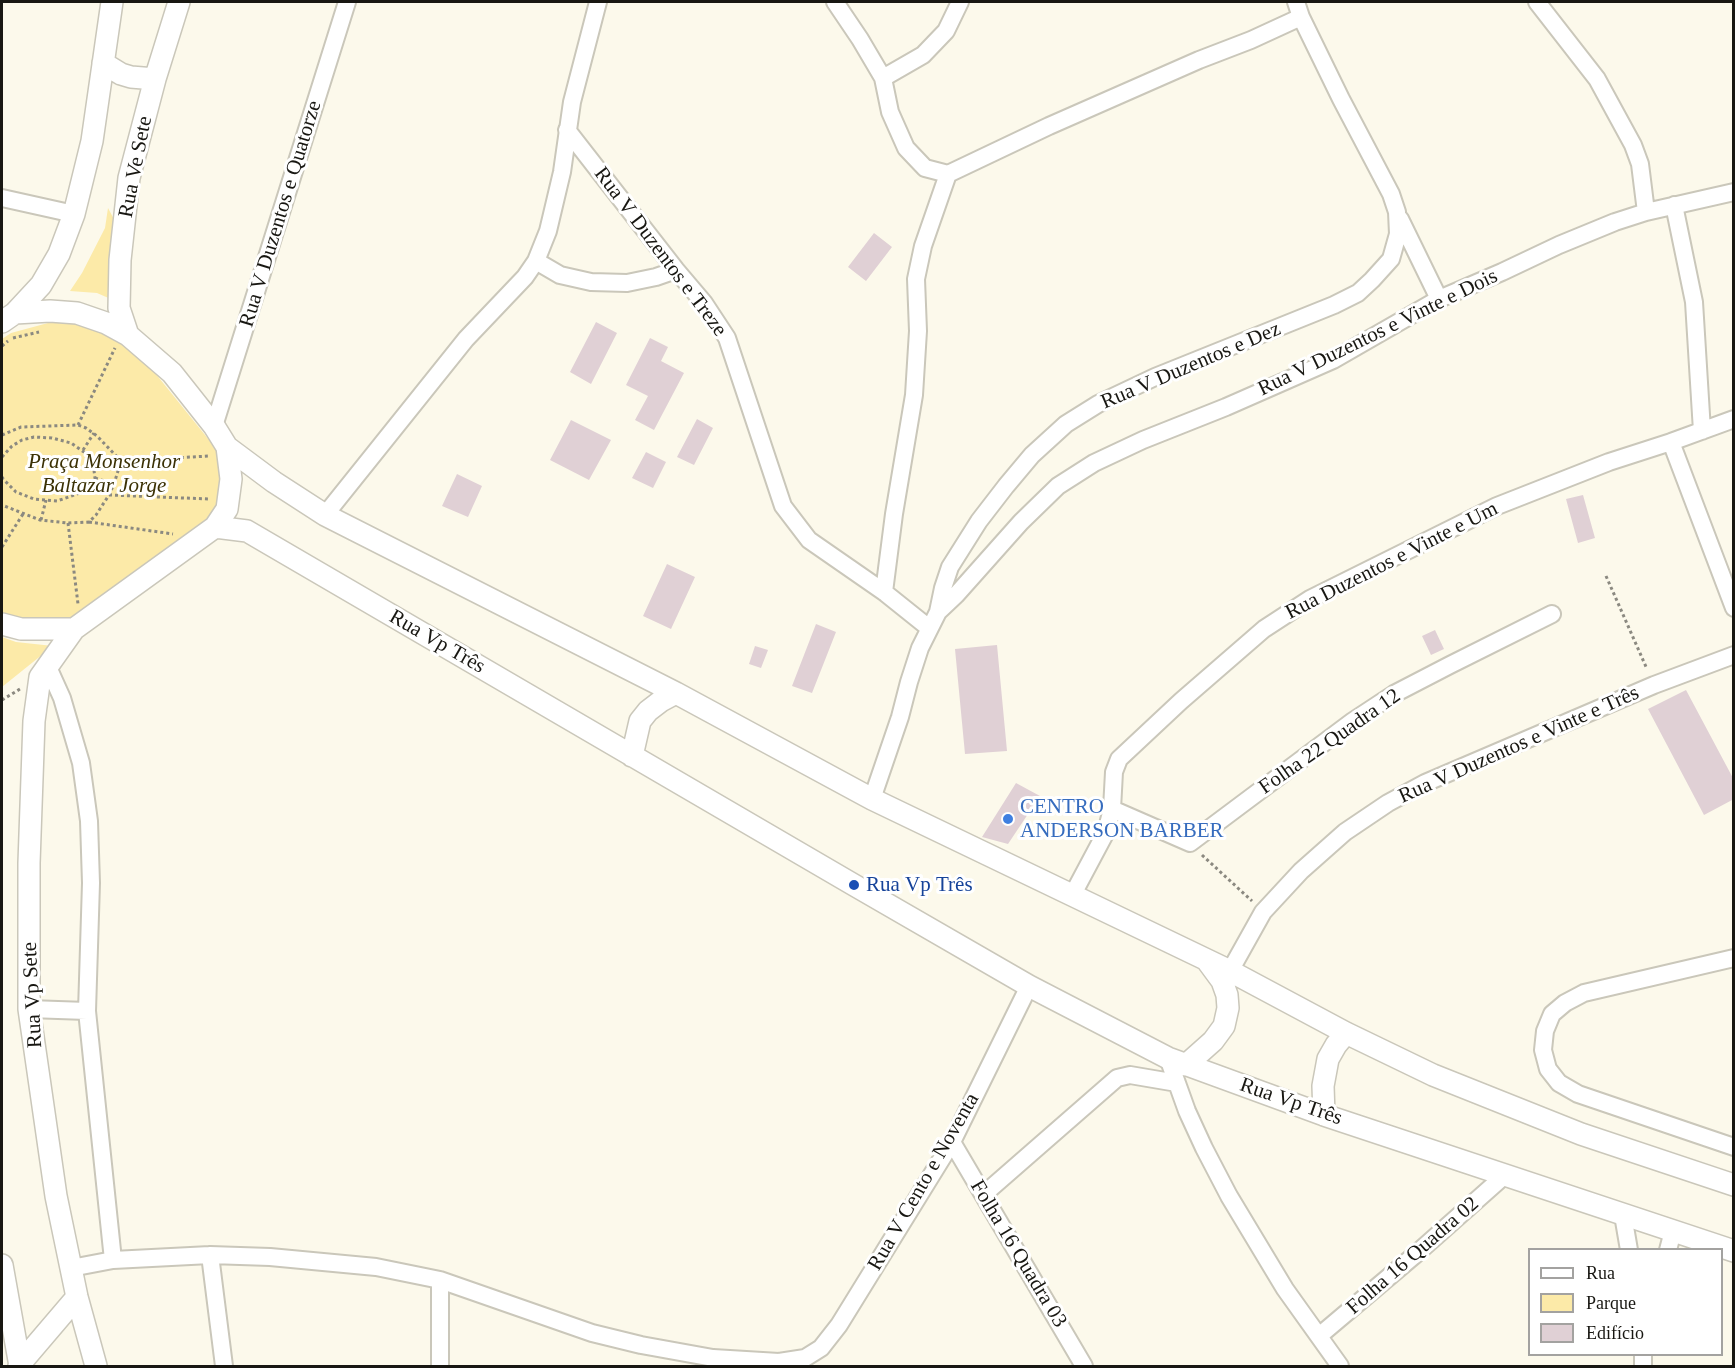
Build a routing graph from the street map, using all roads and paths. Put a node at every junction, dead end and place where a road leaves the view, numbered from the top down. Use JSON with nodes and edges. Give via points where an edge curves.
{"nodes":[{"id":1,"x":112,"y":2,"type":"edge"},
{"id":2,"x":179,"y":2,"type":"edge"},
{"id":3,"x":347,"y":2,"type":"edge"},
{"id":4,"x":598,"y":2,"type":"edge"},
{"id":5,"x":835,"y":2,"type":"edge"},
{"id":6,"x":960,"y":2,"type":"edge"},
{"id":7,"x":1538,"y":2,"type":"edge"},
{"id":8,"x":1298,"y":9,"type":"edge"},
{"id":9,"x":103,"y":63,"type":"junction"},
{"id":10,"x":883,"y":78,"type":"junction"},
{"id":11,"x":155,"y":79,"type":"junction"},
{"id":12,"x":567,"y":130,"type":"junction"},
{"id":13,"x":948,"y":174,"type":"junction"},
{"id":14,"x":1734,"y":192,"type":"edge"},
{"id":15,"x":2,"y":198,"type":"edge"},
{"id":16,"x":1674,"y":206,"type":"junction"},
{"id":17,"x":1397,"y":212,"type":"junction"},
{"id":18,"x":1646,"y":212,"type":"junction"},
{"id":19,"x":74,"y":214,"type":"junction"},
{"id":20,"x":536,"y":261,"type":"junction"},
{"id":21,"x":676,"y":270,"type":"junction"},
{"id":22,"x":1439,"y":298,"type":"junction"},
{"id":23,"x":8,"y":318,"type":"edge"},
{"id":24,"x":47,"y":331,"type":"dead end"},
{"id":25,"x":122,"y":340,"type":"junction"},
{"id":26,"x":2,"y":346,"type":"edge"},
{"id":27,"x":1734,"y":419,"type":"edge"},
{"id":28,"x":78,"y":425,"type":"junction"},
{"id":29,"x":214,"y":426,"type":"junction"},
{"id":30,"x":1702,"y":431,"type":"junction"},
{"id":31,"x":94,"y":433,"type":"junction"},
{"id":32,"x":2,"y":435,"type":"edge"},
{"id":33,"x":1671,"y":442,"type":"junction"},
{"id":34,"x":82,"y":450,"type":"junction"},
{"id":35,"x":223,"y":451,"type":"junction"},
{"id":36,"x":2,"y":456,"type":"edge"},
{"id":37,"x":120,"y":461,"type":"junction"},
{"id":38,"x":2,"y":475,"type":"edge"},
{"id":39,"x":96,"y":478,"type":"junction"},
{"id":40,"x":114,"y":484,"type":"junction"},
{"id":41,"x":108,"y":495,"type":"junction"},
{"id":42,"x":209,"y":499,"type":"dead end"},
{"id":43,"x":46,"y":500,"type":"junction"},
{"id":44,"x":2,"y":505,"type":"edge"},
{"id":45,"x":23,"y":514,"type":"junction"},
{"id":46,"x":325,"y":515,"type":"junction"},
{"id":47,"x":41,"y":520,"type":"junction"},
{"id":48,"x":89,"y":522,"type":"junction"},
{"id":49,"x":68,"y":524,"type":"junction"},
{"id":50,"x":215,"y":527,"type":"junction"},
{"id":51,"x":179,"y":534,"type":"dead end"},
{"id":52,"x":2,"y":547,"type":"edge"},
{"id":53,"x":1606,"y":576,"type":"dead end"},
{"id":54,"x":884,"y":592,"type":"junction"},
{"id":55,"x":1734,"y":608,"type":"edge"},
{"id":56,"x":938,"y":612,"type":"junction"},
{"id":57,"x":1552,"y":614,"type":"dead end"},
{"id":58,"x":77,"y":621,"type":"junction"},
{"id":59,"x":2,"y":624,"type":"edge"},
{"id":60,"x":929,"y":628,"type":"junction"},
{"id":61,"x":1734,"y":655,"type":"edge"},
{"id":62,"x":48,"y":667,"type":"junction"},
{"id":63,"x":1654,"y":685,"type":"junction"},
{"id":64,"x":676,"y":693,"type":"junction"},
{"id":65,"x":632,"y":756,"type":"junction"},
{"id":66,"x":872,"y":799,"type":"junction"},
{"id":67,"x":1112,"y":809,"type":"junction"},
{"id":68,"x":1190,"y":843,"type":"junction"},
{"id":69,"x":1073,"y":894,"type":"junction"},
{"id":70,"x":1263,"y":912,"type":"junction"},
{"id":71,"x":1734,"y":958,"type":"edge"},
{"id":72,"x":1208,"y":962,"type":"junction"},
{"id":73,"x":1230,"y":971,"type":"junction"},
{"id":74,"x":1029,"y":986,"type":"junction"},
{"id":75,"x":30,"y":1010,"type":"junction"},
{"id":76,"x":87,"y":1011,"type":"junction"},
{"id":77,"x":1346,"y":1033,"type":"junction"},
{"id":78,"x":1177,"y":1069,"type":"junction"},
{"id":79,"x":1324,"y":1114,"type":"junction"},
{"id":80,"x":952,"y":1142,"type":"junction"},
{"id":81,"x":1734,"y":1147,"type":"edge"},
{"id":82,"x":1505,"y":1175,"type":"junction"},
{"id":83,"x":1734,"y":1185,"type":"edge"},
{"id":84,"x":983,"y":1196,"type":"junction"},
{"id":85,"x":1623,"y":1215,"type":"junction"},
{"id":86,"x":1671,"y":1240,"type":"edge"},
{"id":87,"x":1629,"y":1248,"type":"edge"},
{"id":88,"x":1717,"y":1248,"type":"edge"},
{"id":89,"x":210,"y":1255,"type":"junction"},
{"id":90,"x":113,"y":1260,"type":"junction"},
{"id":91,"x":2,"y":1265,"type":"edge"},
{"id":92,"x":71,"y":1268,"type":"junction"},
{"id":93,"x":440,"y":1280,"type":"junction"},
{"id":94,"x":77,"y":1297,"type":"junction"},
{"id":95,"x":1320,"y":1336,"type":"junction"},
{"id":96,"x":805,"y":1362,"type":"edge"},
{"id":97,"x":20,"y":1366,"type":"edge"},
{"id":98,"x":96,"y":1366,"type":"edge"},
{"id":99,"x":224,"y":1366,"type":"edge"},
{"id":100,"x":440,"y":1366,"type":"edge"},
{"id":101,"x":1084,"y":1366,"type":"edge"},
{"id":102,"x":1340,"y":1366,"type":"edge"}],
"edges":[{"from":1,"to":9,"type":"main road"},
{"from":2,"to":11,"type":"main road","name":"Rua Ve Sete"},
{"from":3,"to":29,"type":"street","name":"Rua V Duzentos e Quatorze"},
{"from":4,"to":12,"type":"street","name":"Rua V Duzentos e Treze"},
{"from":5,"to":10,"type":"street"},
{"from":6,"to":10,"type":"street","via":[[946,32],[923,55]]},
{"from":7,"to":18,"type":"street","via":[[1597,79],[1633,146],[1640,164]]},
{"from":8,"to":13,"type":"street","name":"Rua V Duzentos e Dez","via":[[1251,40],[1060,121]]},
{"from":8,"to":17,"type":"street","name":"Rua V Duzentos e Dez"},
{"from":9,"to":11,"type":"main road","via":[[121,74]]},
{"from":9,"to":19,"type":"main road","via":[[92,141]]},
{"from":10,"to":13,"type":"street","via":[[890,112],[906,148],[925,168]]},
{"from":11,"to":25,"type":"main road","name":"Rua Ve Sete","via":[[126,201],[120,260]]},
{"from":12,"to":20,"type":"street","name":"Rua V Duzentos e Treze","via":[[562,172]]},
{"from":12,"to":21,"type":"street","name":"Rua V Duzentos e Treze"},
{"from":13,"to":54,"type":"street","via":[[916,279],[914,394]]},
{"from":14,"to":16,"type":"street","name":"Rua V Duzentos e Vinte e Dois"},
{"from":15,"to":19,"type":"street"},
{"from":16,"to":18,"type":"street","name":"Rua V Duzentos e Vinte e Dois"},
{"from":16,"to":30,"type":"street","via":[[1694,302]]},
{"from":17,"to":22,"type":"street"},
{"from":17,"to":56,"type":"street","name":"Rua V Duzentos e Dez","via":[[1398,234],[1391,259],[1358,292],[1155,377],[1066,424],[1032,455],[979,521],[950,567]]},
{"from":18,"to":22,"type":"street","name":"Rua V Duzentos e Vinte e Dois","via":[[1614,222]]},
{"from":19,"to":23,"type":"main road","via":[[59,254],[41,285]]},
{"from":20,"to":21,"type":"street","via":[[560,275],[591,282],[627,283]]},
{"from":20,"to":46,"type":"street","name":"Rua V Duzentos e Treze","via":[[466,339]]},
{"from":21,"to":54,"type":"street","name":"Rua V Duzentos e Treze","via":[[727,338],[783,506],[809,540]]},
{"from":22,"to":56,"type":"street","name":"Rua V Duzentos e Vinte e Dois","via":[[1333,360],[1143,440],[1058,486]]},
{"from":23,"to":25,"type":"main road","via":[[50,311],[77,313],[106,323]]},
{"from":24,"to":26,"type":"path","via":[[11,339]]},
{"from":25,"to":28,"type":"path"},
{"from":25,"to":29,"type":"main road","via":[[171,372]]},
{"from":27,"to":30,"type":"street","name":"Rua Duzentos e Vinte e Um"},
{"from":28,"to":31,"type":"path"},
{"from":28,"to":32,"type":"path","via":[[21,427]]},
{"from":29,"to":35,"type":"main road"},
{"from":30,"to":33,"type":"street","name":"Rua Duzentos e Vinte e Um"},
{"from":31,"to":34,"type":"path"},
{"from":31,"to":37,"type":"path"},
{"from":33,"to":55,"type":"street"},
{"from":33,"to":67,"type":"street","name":"Rua Duzentos e Vinte e Um","via":[[1497,506],[1310,599],[1264,629],[1119,759],[1114,772]]},
{"from":34,"to":36,"type":"path","via":[[71,443],[34,437],[22,440]]},
{"from":34,"to":39,"type":"path","via":[[93,463]]},
{"from":35,"to":37,"type":"path"},
{"from":35,"to":46,"type":"main road"},
{"from":35,"to":50,"type":"main road","via":[[231,478],[227,509]]},
{"from":37,"to":40,"type":"path"},
{"from":38,"to":43,"type":"path","via":[[16,492]]},
{"from":39,"to":40,"type":"path"},
{"from":39,"to":43,"type":"path","via":[[82,492],[57,501]]},
{"from":40,"to":41,"type":"path"},
{"from":41,"to":42,"type":"path"},
{"from":41,"to":48,"type":"path"},
{"from":43,"to":47,"type":"path"},
{"from":44,"to":45,"type":"path"},
{"from":45,"to":47,"type":"path"},
{"from":45,"to":52,"type":"path"},
{"from":46,"to":64,"type":"main road"},
{"from":47,"to":49,"type":"path"},
{"from":48,"to":49,"type":"path"},
{"from":48,"to":51,"type":"path"},
{"from":49,"to":58,"type":"path"},
{"from":50,"to":58,"type":"main road","name":"Rua Vp Sete"},
{"from":50,"to":65,"type":"main road","name":"Rua Vp Três","via":[[247,531]]},
{"from":53,"to":63,"type":"path"},
{"from":54,"to":60,"type":"street","name":"Rua V Duzentos e Treze"},
{"from":56,"to":60,"type":"street","name":"Rua V Duzentos e Dez"},
{"from":57,"to":68,"type":"street","name":"Folha 22 Quadra 12","via":[[1394,694]]},
{"from":58,"to":59,"type":"main road","via":[[21,628]]},
{"from":58,"to":62,"type":"main road","name":"Rua Vp Sete"},
{"from":60,"to":66,"type":"street","name":"Rua V Duzentos e Dez"},
{"from":61,"to":63,"type":"street","name":"Rua V Duzentos e Vinte e Três"},
{"from":62,"to":75,"type":"main road","name":"Rua Vp Sete","via":[[40,677],[34,721],[29,863]]},
{"from":62,"to":76,"type":"street","via":[[81,763],[89,821]]},
{"from":63,"to":70,"type":"street","name":"Rua V Duzentos e Vinte e Três","via":[[1425,783],[1388,803],[1345,832]]},
{"from":64,"to":65,"type":"main road","via":[[648,711],[640,722]]},
{"from":64,"to":66,"type":"main road"},
{"from":65,"to":74,"type":"main road","name":"Rua Vp Três"},
{"from":66,"to":69,"type":"main road"},
{"from":67,"to":68,"type":"street"},
{"from":67,"to":69,"type":"street","name":"Rua Duzentos e Vinte e Um","via":[[1106,832]]},
{"from":68,"to":70,"type":"path"},
{"from":69,"to":72,"type":"main road"},
{"from":70,"to":73,"type":"street","name":"Rua V Duzentos e Vinte e Três"},
{"from":71,"to":81,"type":"street","via":[[1584,993],[1552,1014],[1543,1050],[1548,1069],[1559,1083],[1578,1094]]},
{"from":72,"to":73,"type":"main road"},
{"from":72,"to":78,"type":"main road","via":[[1227,995],[1224,1026],[1213,1041]]},
{"from":73,"to":77,"type":"main road"},
{"from":74,"to":78,"type":"main road","name":"Rua Vp Três"},
{"from":74,"to":80,"type":"street","name":"Rua V Cento e Noventa"},
{"from":75,"to":76,"type":"street"},
{"from":75,"to":92,"type":"main road","name":"Rua Vp Sete","via":[[56,1196]]},
{"from":76,"to":90,"type":"street"},
{"from":77,"to":79,"type":"main road","via":[[1327,1065]]},
{"from":77,"to":83,"type":"main road","via":[[1434,1075],[1581,1134]]},
{"from":78,"to":79,"type":"main road","name":"Rua Vp Três"},
{"from":78,"to":84,"type":"street","via":[[1117,1078]]},
{"from":78,"to":95,"type":"street","via":[[1204,1148],[1229,1196],[1285,1289]]},
{"from":79,"to":82,"type":"main road","name":"Rua Vp Três"},
{"from":80,"to":84,"type":"street","name":"Folha 16 Quadra 03"},
{"from":80,"to":96,"type":"street","name":"Rua V Cento e Noventa","via":[[839,1325]]},
{"from":82,"to":85,"type":"main road","name":"Rua Vp Três"},
{"from":82,"to":95,"type":"street","name":"Folha 16 Quadra 02"},
{"from":84,"to":101,"type":"street","name":"Folha 16 Quadra 03"},
{"from":85,"to":86,"type":"main road","name":"Rua Vp Três"},
{"from":85,"to":87,"type":"street"},
{"from":86,"to":88,"type":"main road","name":"Rua Vp Três"},
{"from":89,"to":90,"type":"street"},
{"from":89,"to":93,"type":"street","via":[[376,1267]]},
{"from":89,"to":99,"type":"street"},
{"from":90,"to":92,"type":"street"},
{"from":91,"to":97,"type":"main road"},
{"from":92,"to":94,"type":"main road","name":"Rua Vp Sete"},
{"from":93,"to":96,"type":"street","via":[[592,1333],[641,1345],[714,1358]]},
{"from":93,"to":100,"type":"street"},
{"from":94,"to":97,"type":"main road"},
{"from":94,"to":98,"type":"main road","name":"Rua Vp Sete"},
{"from":95,"to":102,"type":"street"}]}
